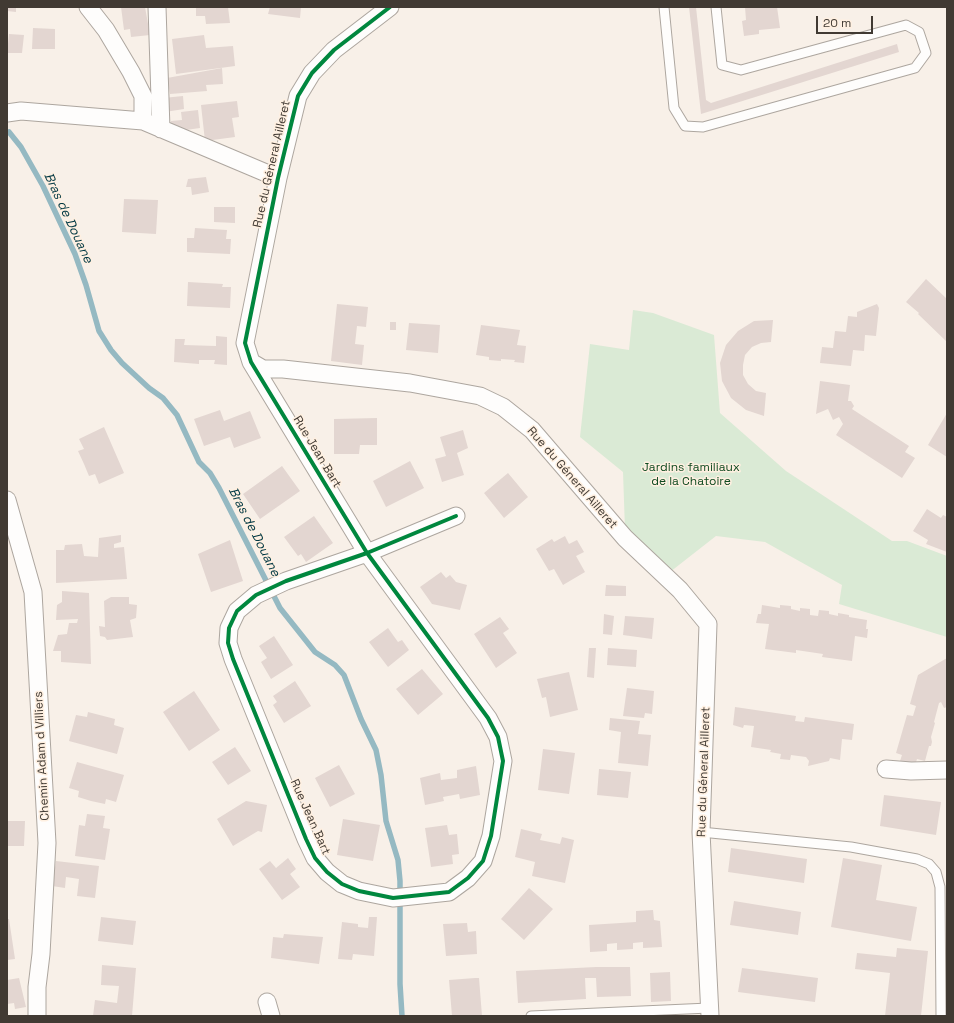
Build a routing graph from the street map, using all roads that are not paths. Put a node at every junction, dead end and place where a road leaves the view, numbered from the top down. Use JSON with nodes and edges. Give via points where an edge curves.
{"nodes":[{"id":1,"x":88,"y":7,"type":"edge"},
{"id":2,"x":157,"y":7,"type":"edge"},
{"id":3,"x":390,"y":7,"type":"edge"},
{"id":4,"x":664,"y":7,"type":"edge"},
{"id":5,"x":716,"y":7,"type":"edge"},
{"id":6,"x":7,"y":113,"type":"edge"},
{"id":7,"x":143,"y":121,"type":"junction"},
{"id":8,"x":161,"y":129,"type":"junction"},
{"id":9,"x":278,"y":178,"type":"junction"},
{"id":10,"x":251,"y":362,"type":"junction"},
{"id":11,"x":7,"y":500,"type":"edge"},
{"id":12,"x":456,"y":516,"type":"dead end"},
{"id":13,"x":367,"y":553,"type":"junction"},
{"id":14,"x":886,"y":769,"type":"dead end"},
{"id":15,"x":947,"y":770,"type":"edge"},
{"id":16,"x":702,"y":832,"type":"junction"},
{"id":17,"x":709,"y":1012,"type":"edge"},
{"id":18,"x":37,"y":1016,"type":"edge"},
{"id":19,"x":531,"y":1016,"type":"edge"},
{"id":20,"x":941,"y":1016,"type":"edge"}],
"edges":[{"from":1,"to":7,"type":"street","via":[[106,30],[143,96]]},
{"from":2,"to":8,"type":"street"},
{"from":3,"to":9,"type":"street","name":"Rue du Géneral Ailleret","via":[[334,50],[312,73],[298,96]]},
{"from":4,"to":5,"type":"lane","via":[[674,108],[685,126],[703,127],[916,68],[926,53],[919,32],[906,25],[741,70],[722,65]]},
{"from":6,"to":7,"type":"street","via":[[21,111]]},
{"from":7,"to":8,"type":"street"},
{"from":8,"to":9,"type":"street"},
{"from":9,"to":10,"type":"street","name":"Rue du Géneral Ailleret","via":[[245,343]]},
{"from":10,"to":13,"type":"street","name":"Rue Jean Bart"},
{"from":10,"to":16,"type":"street","name":"Rue du Géneral Ailleret","via":[[263,369],[410,383],[480,396],[503,407],[532,430],[625,538],[680,590],[708,624]]},
{"from":11,"to":18,"type":"street","name":"Chemin Adam d Villiers","via":[[33,592],[47,843]]},
{"from":12,"to":13,"type":"street","name":"Rue Jean Bart"},
{"from":13,"to":13,"type":"street","name":"Rue Jean Bart","via":[[286,581],[256,595],[237,611],[229,628],[228,643],[306,840],[315,858],[327,872],[342,884],[359,891],[393,898],[449,892],[468,878],[483,861],[492,836],[503,761],[498,737],[488,718]]},
{"from":14,"to":15,"type":"street"},
{"from":16,"to":17,"type":"street","name":"Rue du Géneral Ailleret"},
{"from":16,"to":20,"type":"lane","via":[[851,847],[917,859],[929,864],[936,872],[940,887]]},
{"from":17,"to":19,"type":"lane"}]}
